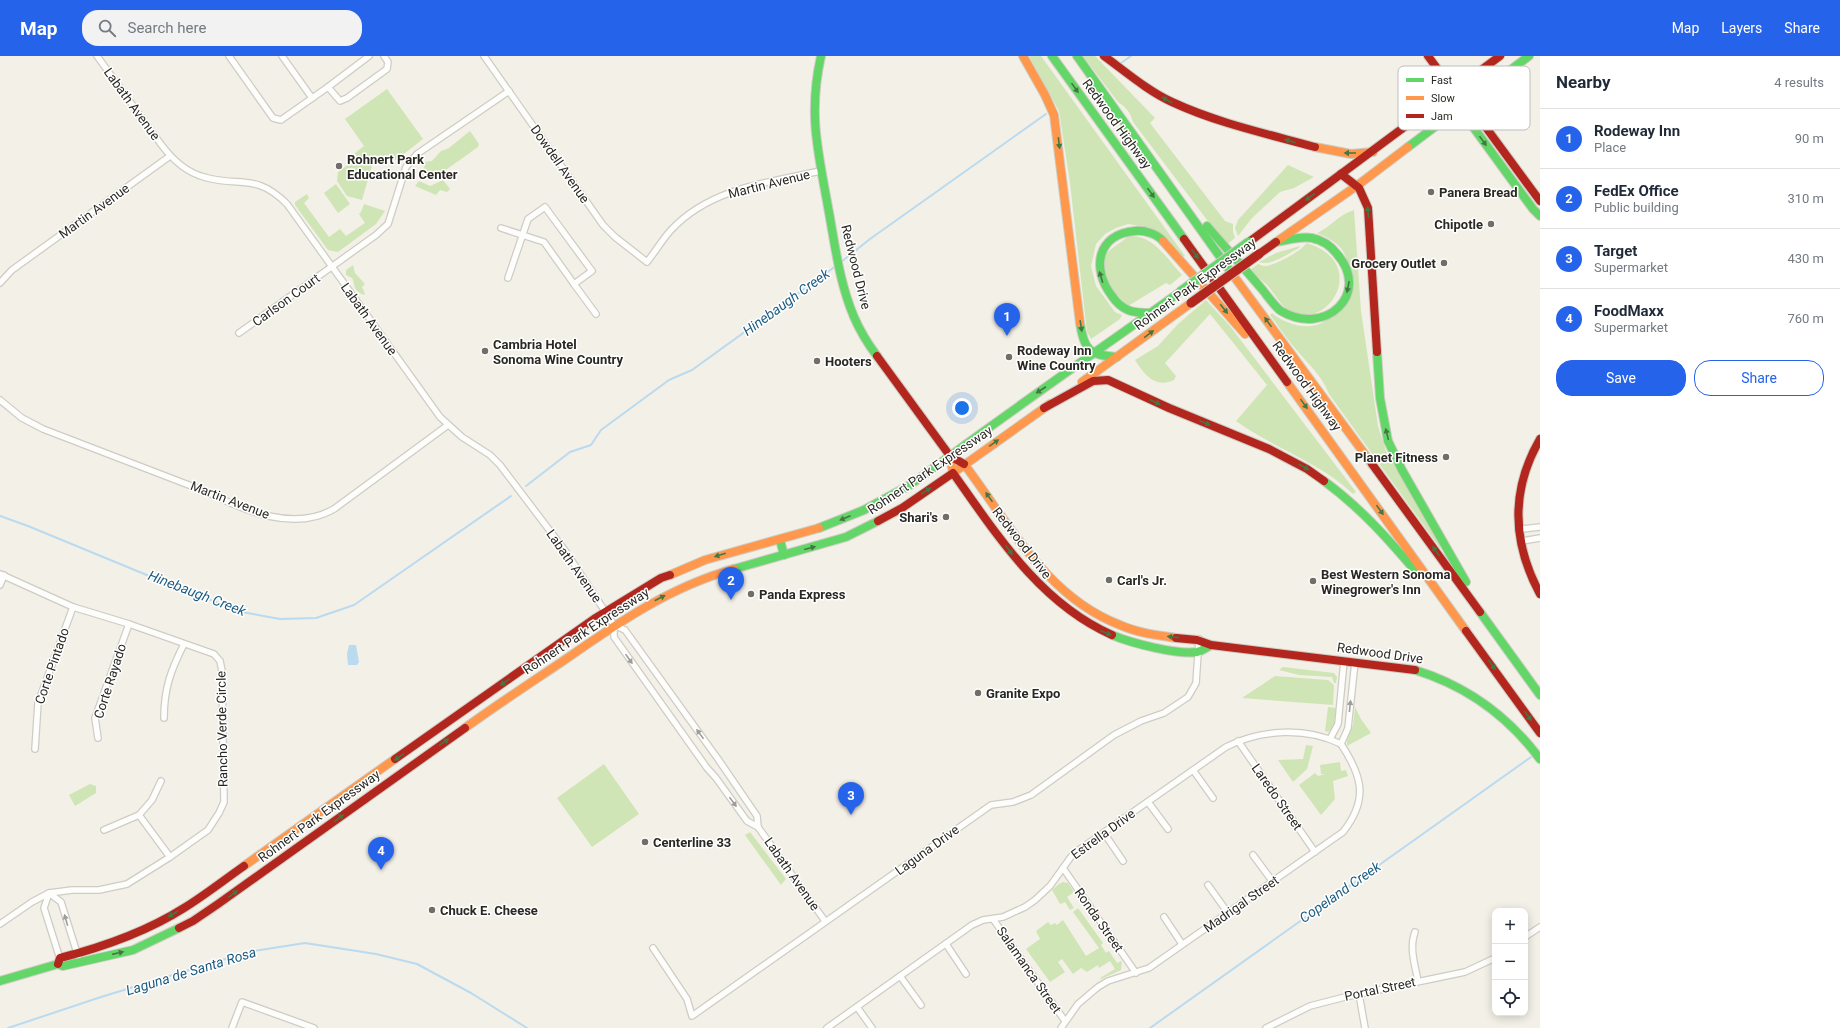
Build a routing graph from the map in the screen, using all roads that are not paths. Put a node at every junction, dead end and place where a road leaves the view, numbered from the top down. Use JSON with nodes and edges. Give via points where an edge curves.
{"nodes":[{"id":1,"x":97,"y":56,"type":"edge"},
{"id":2,"x":229,"y":56,"type":"edge"},
{"id":3,"x":282,"y":56,"type":"edge"},
{"id":4,"x":369,"y":56,"type":"edge"},
{"id":5,"x":384,"y":56,"type":"edge"},
{"id":6,"x":484,"y":56,"type":"edge"},
{"id":7,"x":821,"y":56,"type":"edge"},
{"id":8,"x":1023,"y":56,"type":"edge"},
{"id":9,"x":1052,"y":56,"type":"edge"},
{"id":10,"x":1077,"y":56,"type":"edge"},
{"id":11,"x":1104,"y":56,"type":"edge"},
{"id":12,"x":1428,"y":56,"type":"edge"},
{"id":13,"x":1500,"y":56,"type":"edge"},
{"id":14,"x":1530,"y":56,"type":"edge"},
{"id":15,"x":1435,"y":66,"type":"edge"},
{"id":16,"x":1486,"y":66,"type":"edge"},
{"id":17,"x":1517,"y":66,"type":"edge"},
{"id":18,"x":328,"y":87,"type":"junction"},
{"id":19,"x":509,"y":91,"type":"junction"},
{"id":20,"x":312,"y":98,"type":"junction"},
{"id":21,"x":1401,"y":130,"type":"edge"},
{"id":22,"x":1432,"y":130,"type":"edge"},
{"id":23,"x":1475,"y":130,"type":"edge"},
{"id":24,"x":1488,"y":130,"type":"edge"},
{"id":25,"x":1372,"y":152,"type":"junction"},
{"id":26,"x":170,"y":156,"type":"junction"},
{"id":27,"x":822,"y":171,"type":"junction"},
{"id":28,"x":1162,"y":174,"type":"junction"},
{"id":29,"x":1341,"y":174,"type":"junction"},
{"id":30,"x":1358,"y":185,"type":"junction"},
{"id":31,"x":1540,"y":201,"type":"edge"},
{"id":32,"x":1540,"y":216,"type":"edge"},
{"id":33,"x":502,"y":228,"type":"dead end"},
{"id":34,"x":523,"y":234,"type":"junction"},
{"id":35,"x":1276,"y":242,"type":"junction"},
{"id":36,"x":647,"y":262,"type":"joint"},
{"id":37,"x":332,"y":267,"type":"junction"},
{"id":38,"x":508,"y":278,"type":"dead end"},
{"id":39,"x":0,"y":283,"type":"edge"},
{"id":40,"x":574,"y":284,"type":"junction"},
{"id":41,"x":1152,"y":313,"type":"junction"},
{"id":42,"x":596,"y":314,"type":"dead end"},
{"id":43,"x":240,"y":333,"type":"dead end"},
{"id":44,"x":1093,"y":354,"type":"junction"},
{"id":45,"x":1117,"y":357,"type":"junction"},
{"id":46,"x":1288,"y":382,"type":"junction"},
{"id":47,"x":0,"y":400,"type":"edge"},
{"id":48,"x":1044,"y":408,"type":"junction"},
{"id":49,"x":448,"y":426,"type":"junction"},
{"id":50,"x":1540,"y":439,"type":"edge"},
{"id":51,"x":950,"y":456,"type":"junction"},
{"id":52,"x":964,"y":464,"type":"junction"},
{"id":53,"x":953,"y":473,"type":"junction"},
{"id":54,"x":1540,"y":527,"type":"edge"},
{"id":55,"x":1521,"y":529,"type":"junction"},
{"id":56,"x":1540,"y":538,"type":"edge"},
{"id":57,"x":780,"y":540,"type":"junction"},
{"id":58,"x":1522,"y":541,"type":"junction"},
{"id":59,"x":784,"y":555,"type":"junction"},
{"id":60,"x":2,"y":574,"type":"edge"},
{"id":61,"x":0,"y":585,"type":"edge"},
{"id":62,"x":1540,"y":594,"type":"edge"},
{"id":63,"x":73,"y":607,"type":"junction"},
{"id":64,"x":606,"y":611,"type":"junction"},
{"id":65,"x":129,"y":624,"type":"junction"},
{"id":66,"x":614,"y":625,"type":"junction"},
{"id":67,"x":1492,"y":628,"type":"junction"},
{"id":68,"x":1469,"y":634,"type":"junction"},
{"id":69,"x":1199,"y":639,"type":"junction"},
{"id":70,"x":184,"y":644,"type":"junction"},
{"id":71,"x":1211,"y":645,"type":"junction"},
{"id":72,"x":1199,"y":652,"type":"junction"},
{"id":73,"x":1344,"y":661,"type":"junction"},
{"id":74,"x":1355,"y":662,"type":"junction"},
{"id":75,"x":1540,"y":695,"type":"edge"},
{"id":76,"x":164,"y":718,"type":"dead end"},
{"id":77,"x":1540,"y":732,"type":"edge"},
{"id":78,"x":98,"y":738,"type":"dead end"},
{"id":79,"x":1330,"y":738,"type":"junction"},
{"id":80,"x":1238,"y":742,"type":"junction"},
{"id":81,"x":1341,"y":744,"type":"junction"},
{"id":82,"x":35,"y":749,"type":"dead end"},
{"id":83,"x":1539,"y":758,"type":"edge"},
{"id":84,"x":1193,"y":770,"type":"junction"},
{"id":85,"x":370,"y":778,"type":"junction"},
{"id":86,"x":161,"y":781,"type":"dead end"},
{"id":87,"x":377,"y":790,"type":"junction"},
{"id":88,"x":1212,"y":798,"type":"dead end"},
{"id":89,"x":1148,"y":802,"type":"junction"},
{"id":90,"x":139,"y":815,"type":"junction"},
{"id":91,"x":758,"y":826,"type":"junction"},
{"id":92,"x":299,"y":828,"type":"junction"},
{"id":93,"x":1168,"y":829,"type":"dead end"},
{"id":94,"x":104,"y":830,"type":"dead end"},
{"id":95,"x":1104,"y":833,"type":"junction"},
{"id":96,"x":308,"y":841,"type":"junction"},
{"id":97,"x":1315,"y":852,"type":"junction"},
{"id":98,"x":1253,"y":855,"type":"dead end"},
{"id":99,"x":170,"y":857,"type":"junction"},
{"id":100,"x":1123,"y":861,"type":"dead end"},
{"id":101,"x":1062,"y":868,"type":"junction"},
{"id":102,"x":1273,"y":882,"type":"junction"},
{"id":103,"x":1208,"y":885,"type":"dead end"},
{"id":104,"x":49,"y":894,"type":"junction"},
{"id":105,"x":1228,"y":913,"type":"junction"},
{"id":106,"x":1164,"y":917,"type":"dead end"},
{"id":107,"x":993,"y":919,"type":"junction"},
{"id":108,"x":825,"y":921,"type":"junction"},
{"id":109,"x":0,"y":924,"type":"edge"},
{"id":110,"x":1540,"y":926,"type":"edge"},
{"id":111,"x":1415,"y":932,"type":"dead end"},
{"id":112,"x":1528,"y":935,"type":"edge"},
{"id":113,"x":946,"y":944,"type":"junction"},
{"id":114,"x":1182,"y":944,"type":"junction"},
{"id":115,"x":653,"y":948,"type":"dead end"},
{"id":116,"x":77,"y":953,"type":"junction"},
{"id":117,"x":1492,"y":959,"type":"edge"},
{"id":118,"x":80,"y":962,"type":"junction"},
{"id":119,"x":60,"y":963,"type":"junction"},
{"id":120,"x":1136,"y":973,"type":"junction"},
{"id":121,"x":966,"y":974,"type":"dead end"},
{"id":122,"x":900,"y":976,"type":"junction"},
{"id":123,"x":0,"y":981,"type":"edge"},
{"id":124,"x":1418,"y":981,"type":"junction"},
{"id":125,"x":1359,"y":994,"type":"junction"},
{"id":126,"x":921,"y":1005,"type":"dead end"},
{"id":127,"x":857,"y":1007,"type":"junction"},
{"id":128,"x":1065,"y":1021,"type":"junction"},
{"id":129,"x":232,"y":1028,"type":"edge"},
{"id":130,"x":314,"y":1028,"type":"edge"},
{"id":131,"x":827,"y":1028,"type":"edge"},
{"id":132,"x":872,"y":1028,"type":"edge"},
{"id":133,"x":1060,"y":1028,"type":"edge"},
{"id":134,"x":1266,"y":1028,"type":"edge"},
{"id":135,"x":1365,"y":1028,"type":"edge"}],
"edges":[{"from":1,"to":26,"type":"street","name":"Labath Avenue"},
{"from":2,"to":20,"type":"street","via":[[274,118],[281,120]]},
{"from":3,"to":20,"type":"street"},
{"from":4,"to":18,"type":"street"},
{"from":5,"to":18,"type":"street","via":[[389,65],[387,70],[347,98],[338,100]]},
{"from":6,"to":19,"type":"street","name":"Dowdell Avenue"},
{"from":7,"to":27,"type":"main road","name":"Redwood Drive","via":[[815,81],[814,120]]},
{"from":8,"to":44,"type":"main road","one_way":true,"via":[[1054,115],[1079,318],[1086,346]]},
{"from":9,"to":46,"type":"main road","name":"Redwood Highway","one_way":true},
{"from":10,"to":28,"type":"main road","name":"Redwood Highway"},
{"from":25,"to":11,"type":"main road","one_way":true,"via":[[1351,154],[1328,151],[1207,116],[1154,92]]},
{"from":12,"to":15,"type":"main road"},
{"from":13,"to":16,"type":"main road","name":"Rohnert Park Expressway"},
{"from":14,"to":17,"type":"main road","name":"Rohnert Park Expressway"},
{"from":18,"to":20,"type":"street"},
{"from":19,"to":36,"type":"street","name":"Dowdell Avenue","via":[[603,225],[614,237]]},
{"from":19,"to":37,"type":"street","name":"Carlson Court","via":[[438,138],[410,160],[388,224]]},
{"from":21,"to":25,"type":"main road","name":"Rohnert Park Expressway"},
{"from":22,"to":30,"type":"main road","name":"Rohnert Park Expressway"},
{"from":23,"to":32,"type":"main road","one_way":true},
{"from":24,"to":31,"type":"main road"},
{"from":25,"to":29,"type":"main road","name":"Rohnert Park Expressway"},
{"from":26,"to":37,"type":"street","name":"Labath Avenue","via":[[204,177],[252,182],[276,193]]},
{"from":26,"to":39,"type":"street","name":"Martin Avenue","via":[[12,270]]},
{"from":27,"to":36,"type":"street","name":"Martin Avenue","via":[[744,187],[711,200],[696,208],[671,230]]},
{"from":27,"to":51,"type":"main road","name":"Redwood Drive","via":[[842,273],[850,304],[861,331]]},
{"from":35,"to":28,"type":"main road","one_way":true,"via":[[1312,238],[1338,253],[1350,278],[1340,307],[1325,317],[1310,321],[1289,316],[1280,310]]},
{"from":67,"to":28,"type":"main road","name":"Redwood Highway","one_way":true},
{"from":29,"to":30,"type":"main road"},
{"from":29,"to":41,"type":"main road","name":"Rohnert Park Expressway","one_way":true,"bridge":true},
{"from":30,"to":35,"type":"main road","name":"Rohnert Park Expressway"},
{"from":67,"to":30,"type":"main road","one_way":true,"via":[[1402,470],[1388,440],[1380,398],[1368,208],[1364,193]]},
{"from":33,"to":34,"type":"street"},
{"from":34,"to":38,"type":"street"},
{"from":34,"to":40,"type":"street","via":[[544,242]]},
{"from":34,"to":40,"type":"street","via":[[528,220],[545,207],[592,271]]},
{"from":45,"to":35,"type":"main road","name":"Rohnert Park Expressway","one_way":true,"bridge":true},
{"from":37,"to":43,"type":"street","name":"Carlson Court"},
{"from":37,"to":49,"type":"street","name":"Labath Avenue"},
{"from":40,"to":42,"type":"street"},
{"from":41,"to":44,"type":"main road","name":"Rohnert Park Expressway"},
{"from":41,"to":46,"type":"main road","one_way":true,"via":[[1129,312],[1123,308],[1108,290],[1100,275],[1099,265],[1106,245],[1114,237],[1130,230],[1146,230],[1153,233],[1171,248]]},
{"from":44,"to":45,"type":"main road"},
{"from":44,"to":51,"type":"main road","name":"Rohnert Park Expressway","one_way":true},
{"from":45,"to":48,"type":"main road","name":"Rohnert Park Expressway"},
{"from":46,"to":68,"type":"main road","name":"Redwood Highway","one_way":true},
{"from":47,"to":49,"type":"street","name":"Martin Avenue","via":[[22,418],[44,429],[228,502],[290,520],[304,520],[329,511]]},
{"from":52,"to":48,"type":"main road","name":"Rohnert Park Expressway","one_way":true},
{"from":48,"to":68,"type":"main road","one_way":true,"via":[[1093,381],[1108,380],[1269,449],[1301,466],[1320,477],[1362,511]]},
{"from":49,"to":64,"type":"street","name":"Labath Avenue","via":[[500,465],[566,552]]},
{"from":50,"to":55,"type":"main road","via":[[1530,458],[1519,493]]},
{"from":51,"to":52,"type":"main road","name":"Redwood Drive"},
{"from":51,"to":53,"type":"main road","name":"Redwood Drive"},
{"from":51,"to":57,"type":"main road","name":"Rohnert Park Expressway","one_way":true,"via":[[910,485],[864,510],[814,530]]},
{"from":52,"to":53,"type":"main road","name":"Rohnert Park Expressway"},
{"from":69,"to":52,"type":"main road","name":"Redwood Drive","one_way":true,"via":[[1175,638],[1129,629],[1100,617],[1069,597],[1038,567]]},
{"from":59,"to":53,"type":"main road","name":"Rohnert Park Expressway","one_way":true,"via":[[846,537],[873,524],[902,508]]},
{"from":53,"to":72,"type":"main road","name":"Redwood Drive","one_way":true,"via":[[1026,572],[1070,614],[1115,638],[1148,646]]},
{"from":54,"to":55,"type":"street"},
{"from":55,"to":58,"type":"main road"},
{"from":56,"to":58,"type":"street"},
{"from":57,"to":59,"type":"main road"},
{"from":57,"to":64,"type":"main road","name":"Rohnert Park Expressway","one_way":true,"via":[[741,549],[682,569],[661,578]]},
{"from":58,"to":62,"type":"main road","via":[[1527,565]]},
{"from":66,"to":59,"type":"main road","name":"Rohnert Park Expressway","one_way":true,"via":[[692,583]]},
{"from":60,"to":61,"type":"street"},
{"from":60,"to":63,"type":"street","name":"Rancho Verde Circle"},
{"from":63,"to":65,"type":"street","name":"Rancho Verde Circle"},
{"from":63,"to":82,"type":"street","name":"Corte Pintado","via":[[38,703]]},
{"from":64,"to":66,"type":"street","name":"Labath Avenue"},
{"from":64,"to":85,"type":"main road","name":"Rohnert Park Expressway","one_way":true},
{"from":65,"to":70,"type":"street","name":"Rancho Verde Circle"},
{"from":65,"to":78,"type":"street","name":"Corte Rayado","via":[[95,718]]},
{"from":87,"to":66,"type":"main road","name":"Rohnert Park Expressway","one_way":true},
{"from":91,"to":66,"type":"street","name":"Labath Avenue","one_way":true,"via":[[757,816],[718,759],[625,630]]},
{"from":66,"to":91,"type":"street","name":"Labath Avenue","one_way":true,"via":[[615,638],[707,768],[747,821]]},
{"from":67,"to":75,"type":"main road","name":"Redwood Highway"},
{"from":68,"to":77,"type":"main road","name":"Redwood Highway","one_way":true},
{"from":69,"to":71,"type":"main road","name":"Redwood Drive"},
{"from":69,"to":72,"type":"street","name":"Laguna Drive"},
{"from":70,"to":76,"type":"street","via":[[168,679],[164,698]]},
{"from":70,"to":99,"type":"street","name":"Rancho Verde Circle","via":[[214,654],[220,661],[224,802],[208,830]]},
{"from":71,"to":72,"type":"main road"},
{"from":71,"to":73,"type":"main road","name":"Redwood Drive"},
{"from":72,"to":108,"type":"street","name":"Laguna Drive","via":[[1196,683],[1188,697],[1164,713],[1114,735],[1031,795],[1013,802],[991,805]]},
{"from":73,"to":74,"type":"main road","name":"Redwood Drive"},
{"from":73,"to":79,"type":"street","via":[[1338,724]]},
{"from":81,"to":74,"type":"street","one_way":true,"via":[[1348,728]]},
{"from":74,"to":83,"type":"main road","name":"Redwood Drive","via":[[1409,668],[1432,674],[1454,685],[1513,726]]},
{"from":79,"to":80,"type":"street","name":"Estrella Drive","via":[[1280,732]]},
{"from":79,"to":81,"type":"street","name":"Estrella Drive"},
{"from":80,"to":84,"type":"street","name":"Estrella Drive","via":[[1226,747]]},
{"from":80,"to":97,"type":"street","name":"Laredo Street"},
{"from":81,"to":97,"type":"street","name":"Madrigal Street","via":[[1358,773],[1360,799],[1357,811],[1343,832]]},
{"from":84,"to":88,"type":"street"},
{"from":84,"to":89,"type":"street","name":"Estrella Drive"},
{"from":85,"to":87,"type":"main road"},
{"from":85,"to":92,"type":"main road","name":"Rohnert Park Expressway"},
{"from":86,"to":90,"type":"street","via":[[152,800]]},
{"from":96,"to":87,"type":"main road","name":"Rohnert Park Expressway","one_way":true},
{"from":89,"to":93,"type":"street"},
{"from":89,"to":95,"type":"street","name":"Estrella Drive"},
{"from":90,"to":94,"type":"street"},
{"from":90,"to":99,"type":"street"},
{"from":91,"to":108,"type":"street","name":"Labath Avenue"},
{"from":92,"to":96,"type":"main road"},
{"from":92,"to":116,"type":"main road","name":"Rohnert Park Expressway","one_way":true,"via":[[206,894],[164,919],[128,936]]},
{"from":95,"to":100,"type":"street"},
{"from":95,"to":101,"type":"street","name":"Estrella Drive","via":[[1073,854]]},
{"from":118,"to":96,"type":"main road","name":"Rohnert Park Expressway","one_way":true,"via":[[133,950],[173,932]]},
{"from":97,"to":102,"type":"street","name":"Madrigal Street"},
{"from":98,"to":102,"type":"street"},
{"from":99,"to":104,"type":"street","name":"Rancho Verde Circle","via":[[127,884],[98,890],[72,890]]},
{"from":101,"to":107,"type":"street","name":"Estrella Drive","via":[[1050,886],[1035,900],[1025,907]]},
{"from":101,"to":120,"type":"street","name":"Ronda Street"},
{"from":102,"to":105,"type":"street","name":"Madrigal Street"},
{"from":103,"to":105,"type":"street"},
{"from":104,"to":109,"type":"street","name":"Rancho Verde Circle","via":[[32,902]]},
{"from":116,"to":104,"type":"street","one_way":true,"via":[[62,902]]},
{"from":104,"to":119,"type":"street","via":[[44,908]]},
{"from":105,"to":114,"type":"street","name":"Madrigal Street"},
{"from":106,"to":114,"type":"street"},
{"from":107,"to":113,"type":"street","name":"Estrella Drive","via":[[978,922]]},
{"from":107,"to":128,"type":"street","name":"Salamanca Street"},
{"from":108,"to":115,"type":"street","name":"Laguna Drive","via":[[692,1016],[687,999]]},
{"from":110,"to":112,"type":"street"},
{"from":111,"to":124,"type":"street","via":[[1412,949]]},
{"from":113,"to":121,"type":"street"},
{"from":113,"to":122,"type":"street","name":"Estrella Drive"},
{"from":114,"to":120,"type":"street","name":"Madrigal Street","via":[[1149,968]]},
{"from":116,"to":118,"type":"street"},
{"from":116,"to":119,"type":"main road","name":"Rohnert Park Expressway"},
{"from":117,"to":124,"type":"street","name":"Portal Street","via":[[1465,972]]},
{"from":118,"to":119,"type":"main road","name":"Rohnert Park Expressway"},
{"from":119,"to":123,"type":"main road","name":"Rohnert Park Expressway"},
{"from":120,"to":128,"type":"street","name":"Madrigal Street","via":[[1113,979],[1098,987],[1083,999]]},
{"from":122,"to":126,"type":"street"},
{"from":122,"to":127,"type":"street","name":"Estrella Drive"},
{"from":124,"to":125,"type":"street","name":"Portal Street"},
{"from":125,"to":134,"type":"street","name":"Portal Street","via":[[1310,1006]]},
{"from":125,"to":135,"type":"street"},
{"from":127,"to":131,"type":"street","name":"Estrella Drive"},
{"from":127,"to":132,"type":"street"},
{"from":128,"to":133,"type":"street","name":"Madrigal Street"},
{"from":129,"to":130,"type":"street","via":[[242,1002]]}]}
